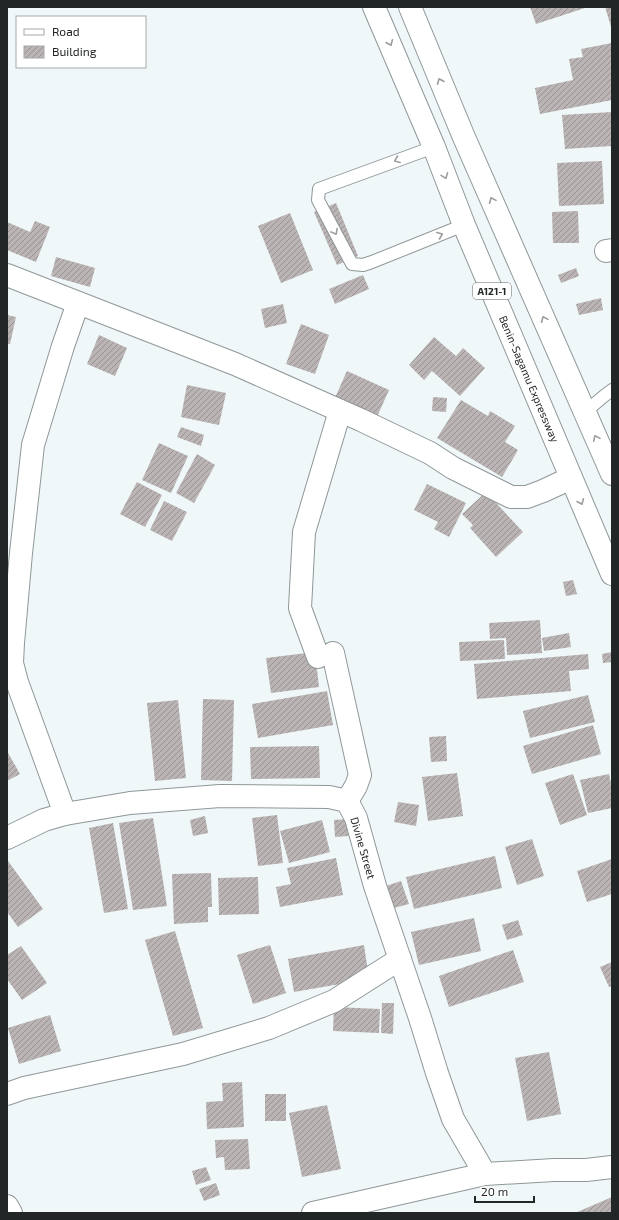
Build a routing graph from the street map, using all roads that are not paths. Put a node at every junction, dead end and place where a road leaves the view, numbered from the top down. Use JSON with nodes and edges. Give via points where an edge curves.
{"nodes":[{"id":1,"x":374,"y":7,"type":"edge"},
{"id":2,"x":410,"y":7,"type":"edge"},
{"id":3,"x":434,"y":147,"type":"junction"},
{"id":4,"x":464,"y":225,"type":"junction"},
{"id":5,"x":7,"y":275,"type":"edge"},
{"id":6,"x":78,"y":303,"type":"junction"},
{"id":7,"x":612,"y":390,"type":"edge"},
{"id":8,"x":340,"y":411,"type":"junction"},
{"id":9,"x":585,"y":412,"type":"junction"},
{"id":10,"x":612,"y":474,"type":"edge"},
{"id":11,"x":571,"y":478,"type":"junction"},
{"id":12,"x":612,"y":574,"type":"edge"},
{"id":13,"x":346,"y":801,"type":"junction"},
{"id":14,"x":65,"y":814,"type":"junction"},
{"id":15,"x":7,"y":838,"type":"edge"},
{"id":16,"x":400,"y":959,"type":"junction"},
{"id":17,"x":7,"y":1094,"type":"edge"},
{"id":18,"x":612,"y":1167,"type":"edge"},
{"id":19,"x":485,"y":1174,"type":"junction"},
{"id":20,"x":7,"y":1206,"type":"edge"},
{"id":21,"x":317,"y":1212,"type":"edge"},
{"id":22,"x":11,"y":1213,"type":"edge"}],
"edges":[{"from":1,"to":3,"type":"main road","name":"Benin-Sagamu Expressway","number":"A121-1","one_way":true},
{"from":9,"to":2,"type":"main road","number":"A121-1","one_way":true,"via":[[463,136]]},
{"from":3,"to":4,"type":"main road","name":"Benin-Sagamu Expressway","number":"A121-1","one_way":true},
{"from":3,"to":4,"type":"lane","one_way":true,"via":[[319,189],[318,200],[352,264],[372,262]]},
{"from":4,"to":11,"type":"main road","name":"Benin-Sagamu Expressway","number":"A121-1"},
{"from":5,"to":6,"type":"main road"},
{"from":6,"to":8,"type":"main road","via":[[235,364]]},
{"from":6,"to":14,"type":"main road","via":[[33,445],[12,663]]},
{"from":7,"to":9,"type":"lane"},
{"from":8,"to":11,"type":"main road","via":[[430,453],[453,468],[511,497],[527,497]]},
{"from":8,"to":13,"type":"main road","via":[[304,532],[300,608],[326,655],[360,775]]},
{"from":10,"to":9,"type":"main road","number":"A121-1","one_way":true},
{"from":11,"to":12,"type":"main road","name":"Benin-Sagamu Expressway","number":"A121-1","one_way":true},
{"from":13,"to":14,"type":"main road","via":[[329,797],[220,796],[130,802]]},
{"from":13,"to":16,"type":"main road","name":"Divine Street","via":[[356,818],[375,886]]},
{"from":14,"to":15,"type":"main road","via":[[44,820]]},
{"from":16,"to":17,"type":"main road","via":[[334,1001],[269,1028],[183,1054],[24,1088]]},
{"from":16,"to":19,"type":"main road","name":"Divine Street","via":[[453,1118]]},
{"from":18,"to":19,"type":"main road"},
{"from":19,"to":21,"type":"main road"},
{"from":20,"to":22,"type":"main road"}]}
